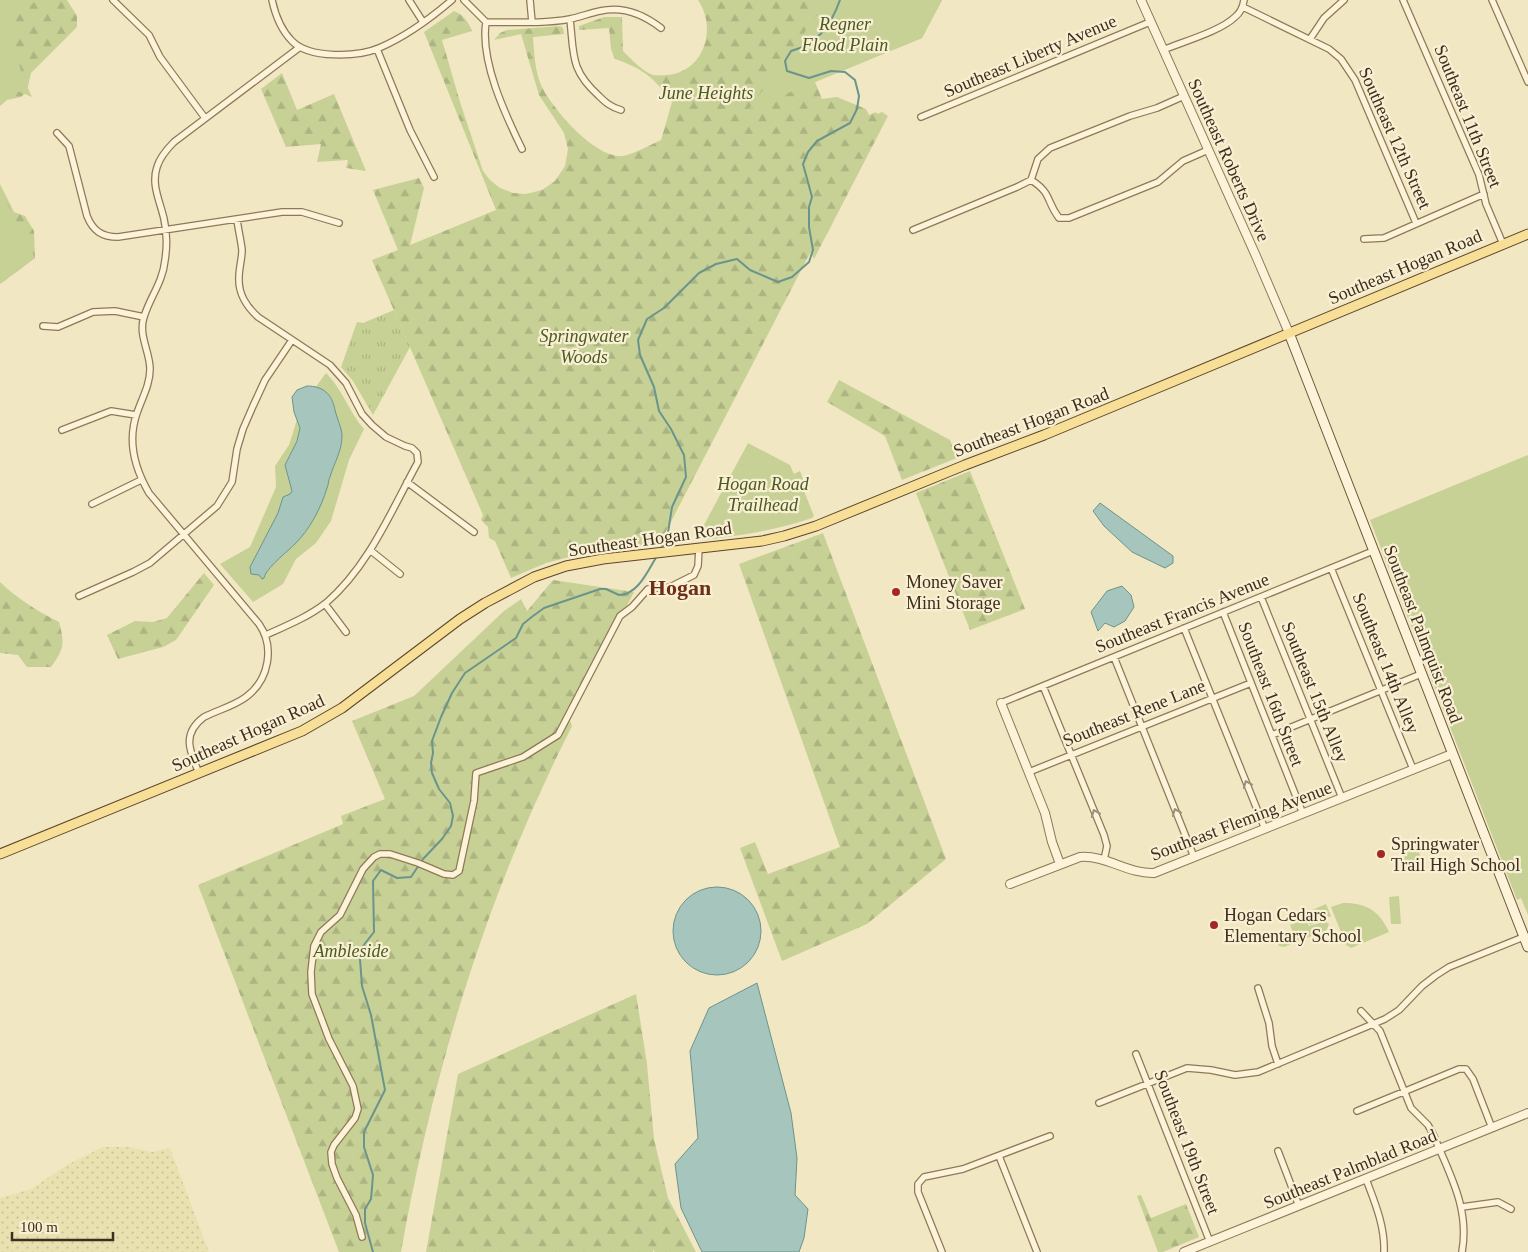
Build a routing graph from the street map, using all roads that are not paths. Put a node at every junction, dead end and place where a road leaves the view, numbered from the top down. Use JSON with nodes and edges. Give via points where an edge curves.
{"nodes":[{"id":1,"x":113,"y":0,"type":"edge"},
{"id":2,"x":272,"y":0,"type":"edge"},
{"id":3,"x":409,"y":0,"type":"edge"},
{"id":4,"x":452,"y":0,"type":"edge"},
{"id":5,"x":464,"y":0,"type":"edge"},
{"id":6,"x":530,"y":0,"type":"edge"},
{"id":7,"x":1141,"y":0,"type":"edge"},
{"id":8,"x":1344,"y":0,"type":"edge"},
{"id":9,"x":1403,"y":0,"type":"edge"},
{"id":10,"x":1492,"y":0,"type":"edge"},
{"id":11,"x":1243,"y":3,"type":"edge"},
{"id":12,"x":570,"y":19,"type":"junction"},
{"id":13,"x":423,"y":22,"type":"junction"},
{"id":14,"x":486,"y":22,"type":"junction"},
{"id":15,"x":532,"y":22,"type":"junction"},
{"id":16,"x":1150,"y":22,"type":"junction"},
{"id":17,"x":661,"y":28,"type":"dead end"},
{"id":18,"x":1310,"y":39,"type":"junction"},
{"id":19,"x":300,"y":47,"type":"junction"},
{"id":20,"x":377,"y":49,"type":"junction"},
{"id":21,"x":1163,"y":50,"type":"junction"},
{"id":22,"x":1528,"y":82,"type":"edge"},
{"id":23,"x":1184,"y":96,"type":"junction"},
{"id":24,"x":621,"y":110,"type":"dead end"},
{"id":25,"x":205,"y":118,"type":"junction"},
{"id":26,"x":921,"y":118,"type":"dead end"},
{"id":27,"x":57,"y":133,"type":"dead end"},
{"id":28,"x":522,"y":149,"type":"dead end"},
{"id":29,"x":1208,"y":150,"type":"junction"},
{"id":30,"x":434,"y":177,"type":"dead end"},
{"id":31,"x":1031,"y":180,"type":"junction"},
{"id":32,"x":1484,"y":194,"type":"junction"},
{"id":33,"x":237,"y":219,"type":"junction"},
{"id":34,"x":339,"y":223,"type":"dead end"},
{"id":35,"x":1416,"y":224,"type":"junction"},
{"id":36,"x":166,"y":230,"type":"junction"},
{"id":37,"x":913,"y":230,"type":"dead end"},
{"id":38,"x":1528,"y":234,"type":"edge"},
{"id":39,"x":1364,"y":239,"type":"dead end"},
{"id":40,"x":1503,"y":244,"type":"junction"},
{"id":41,"x":144,"y":318,"type":"junction"},
{"id":42,"x":43,"y":326,"type":"dead end"},
{"id":43,"x":1289,"y":333,"type":"junction"},
{"id":44,"x":292,"y":340,"type":"junction"},
{"id":45,"x":136,"y":415,"type":"junction"},
{"id":46,"x":62,"y":430,"type":"dead end"},
{"id":47,"x":142,"y":480,"type":"junction"},
{"id":48,"x":407,"y":482,"type":"junction"},
{"id":49,"x":92,"y":504,"type":"dead end"},
{"id":50,"x":474,"y":532,"type":"dead end"},
{"id":51,"x":183,"y":535,"type":"junction"},
{"id":52,"x":699,"y":548,"type":"junction"},
{"id":53,"x":370,"y":550,"type":"junction"},
{"id":54,"x":1373,"y":551,"type":"junction"},
{"id":55,"x":1331,"y":568,"type":"junction"},
{"id":56,"x":400,"y":574,"type":"dead end"},
{"id":57,"x":79,"y":596,"type":"dead end"},
{"id":58,"x":1260,"y":597,"type":"junction"},
{"id":59,"x":325,"y":604,"type":"junction"},
{"id":60,"x":1224,"y":612,"type":"junction"},
{"id":61,"x":1184,"y":628,"type":"junction"},
{"id":62,"x":346,"y":632,"type":"dead end"},
{"id":63,"x":266,"y":635,"type":"junction"},
{"id":64,"x":1114,"y":657,"type":"junction"},
{"id":65,"x":1422,"y":674,"type":"junction"},
{"id":66,"x":1251,"y":682,"type":"junction"},
{"id":67,"x":1044,"y":686,"type":"junction"},
{"id":68,"x":1380,"y":690,"type":"junction"},
{"id":69,"x":1212,"y":698,"type":"junction"},
{"id":70,"x":1001,"y":703,"type":"joint"},
{"id":71,"x":1310,"y":719,"type":"junction"},
{"id":72,"x":1142,"y":727,"type":"junction"},
{"id":73,"x":1272,"y":735,"type":"junction"},
{"id":74,"x":1452,"y":754,"type":"junction"},
{"id":75,"x":1072,"y":755,"type":"junction"},
{"id":76,"x":1413,"y":770,"type":"junction"},
{"id":77,"x":1029,"y":772,"type":"junction"},
{"id":78,"x":199,"y":773,"type":"junction"},
{"id":79,"x":1342,"y":798,"type":"junction"},
{"id":80,"x":1303,"y":814,"type":"junction"},
{"id":81,"x":1265,"y":829,"type":"junction"},
{"id":82,"x":0,"y":854,"type":"edge"},
{"id":83,"x":1194,"y":857,"type":"junction"},
{"id":84,"x":1104,"y":860,"type":"junction"},
{"id":85,"x":1060,"y":864,"type":"junction"},
{"id":86,"x":1010,"y":884,"type":"dead end"},
{"id":87,"x":1526,"y":936,"type":"edge"},
{"id":88,"x":1528,"y":947,"type":"edge"},
{"id":89,"x":1258,"y":988,"type":"dead end"},
{"id":90,"x":1360,"y":1011,"type":"dead end"},
{"id":91,"x":1374,"y":1025,"type":"junction"},
{"id":92,"x":1136,"y":1054,"type":"dead end"},
{"id":93,"x":1278,"y":1064,"type":"junction"},
{"id":94,"x":1148,"y":1084,"type":"junction"},
{"id":95,"x":1404,"y":1092,"type":"junction"},
{"id":96,"x":1099,"y":1102,"type":"dead end"},
{"id":97,"x":1357,"y":1111,"type":"dead end"},
{"id":98,"x":1528,"y":1114,"type":"edge"},
{"id":99,"x":1492,"y":1128,"type":"junction"},
{"id":100,"x":1050,"y":1136,"type":"dead end"},
{"id":101,"x":1440,"y":1149,"type":"junction"},
{"id":102,"x":1278,"y":1151,"type":"dead end"},
{"id":103,"x":999,"y":1156,"type":"junction"},
{"id":104,"x":1366,"y":1179,"type":"junction"},
{"id":105,"x":1299,"y":1206,"type":"junction"},
{"id":106,"x":1462,"y":1207,"type":"junction"},
{"id":107,"x":1511,"y":1209,"type":"dead end"},
{"id":108,"x":362,"y":1238,"type":"dead end"},
{"id":109,"x":1210,"y":1242,"type":"junction"},
{"id":110,"x":942,"y":1252,"type":"edge"},
{"id":111,"x":1037,"y":1252,"type":"edge"},
{"id":112,"x":1184,"y":1252,"type":"edge"},
{"id":113,"x":1384,"y":1252,"type":"edge"},
{"id":114,"x":1462,"y":1252,"type":"edge"}],
"edges":[{"from":1,"to":25,"type":"street","via":[[149,35],[160,57]]},
{"from":2,"to":19,"type":"street","via":[[287,36]]},
{"from":3,"to":13,"type":"street"},
{"from":4,"to":13,"type":"street"},
{"from":5,"to":14,"type":"street"},
{"from":6,"to":15,"type":"street"},
{"from":7,"to":16,"type":"street","name":"Southeast Roberts Drive"},
{"from":8,"to":18,"type":"street","via":[[1324,18]]},
{"from":9,"to":32,"type":"street","name":"Southeast 11th Street","via":[[1479,175]]},
{"from":10,"to":22,"type":"street"},
{"from":11,"to":18,"type":"street","name":"Southeast 12th Street"},
{"from":11,"to":21,"type":"street","via":[[1239,13],[1228,23]]},
{"from":12,"to":15,"type":"street"},
{"from":12,"to":17,"type":"street","via":[[615,9],[638,14]]},
{"from":12,"to":24,"type":"street","via":[[575,63],[580,76],[612,108]]},
{"from":13,"to":20,"type":"street"},
{"from":14,"to":15,"type":"street"},
{"from":14,"to":28,"type":"street","via":[[485,43],[491,70],[506,116]]},
{"from":16,"to":21,"type":"street","name":"Southeast Roberts Drive"},
{"from":16,"to":26,"type":"street","name":"Southeast Liberty Avenue"},
{"from":18,"to":35,"type":"street","name":"Southeast 12th Street","via":[[1335,54],[1351,73]]},
{"from":19,"to":20,"type":"street","via":[[342,56]]},
{"from":19,"to":25,"type":"street"},
{"from":20,"to":30,"type":"street","via":[[410,130]]},
{"from":21,"to":23,"type":"street","name":"Southeast Roberts Drive"},
{"from":23,"to":29,"type":"street","name":"Southeast Roberts Drive"},
{"from":23,"to":31,"type":"street","via":[[1050,148],[1038,160]]},
{"from":25,"to":36,"type":"street","via":[[174,142],[157,167],[156,192]]},
{"from":27,"to":36,"type":"street","via":[[69,146],[86,216],[96,231],[118,238]]},
{"from":29,"to":31,"type":"street","via":[[1183,161],[1158,182],[1069,218],[1059,218],[1046,192]]},
{"from":29,"to":43,"type":"street","name":"Southeast Roberts Drive"},
{"from":31,"to":37,"type":"street"},
{"from":32,"to":35,"type":"street"},
{"from":32,"to":40,"type":"street","name":"Southeast 11th Street"},
{"from":33,"to":34,"type":"street","via":[[302,212]]},
{"from":33,"to":36,"type":"street"},
{"from":33,"to":44,"type":"street","via":[[242,248],[238,277],[243,300],[258,318]]},
{"from":35,"to":39,"type":"street","via":[[1384,238]]},
{"from":36,"to":41,"type":"street","via":[[166,260]]},
{"from":38,"to":40,"type":"main road","name":"Southeast Hogan Road"},
{"from":40,"to":43,"type":"main road","name":"Southeast Hogan Road"},
{"from":41,"to":42,"type":"street","via":[[115,311],[93,312],[58,327]]},
{"from":41,"to":45,"type":"street","via":[[142,334],[150,368]]},
{"from":43,"to":52,"type":"main road","name":"Southeast Hogan Road","via":[[816,526],[762,541]]},
{"from":43,"to":54,"type":"main road","name":"Southeast Palmquist Road"},
{"from":44,"to":48,"type":"street","via":[[330,364],[372,425],[386,437],[417,453],[418,462]]},
{"from":44,"to":51,"type":"street","via":[[249,414],[226,494]]},
{"from":45,"to":46,"type":"street","via":[[111,411]]},
{"from":45,"to":47,"type":"street","via":[[133,449]]},
{"from":47,"to":49,"type":"street"},
{"from":47,"to":51,"type":"street"},
{"from":48,"to":50,"type":"street"},
{"from":48,"to":53,"type":"street"},
{"from":51,"to":57,"type":"street","via":[[150,563]]},
{"from":51,"to":63,"type":"street"},
{"from":52,"to":78,"type":"main road","name":"Southeast Hogan Road","via":[[581,563],[523,582],[460,619],[330,716]]},
{"from":52,"to":108,"type":"street","via":[[694,575],[670,587],[648,589],[620,616],[558,735],[523,757],[476,773],[476,789],[459,871],[452,875],[437,872],[390,854],[374,857],[363,869],[340,915],[321,932],[314,946],[310,972],[312,994],[353,1086],[358,1109],[334,1145],[332,1164],[356,1215]]},
{"from":53,"to":56,"type":"street"},
{"from":53,"to":59,"type":"street","via":[[344,586]]},
{"from":54,"to":55,"type":"street","name":"Southeast Francis Avenue"},
{"from":54,"to":65,"type":"main road","name":"Southeast Palmquist Road"},
{"from":55,"to":58,"type":"street","name":"Southeast Francis Avenue"},
{"from":55,"to":68,"type":"street","name":"Southeast 14th Alley"},
{"from":58,"to":60,"type":"street","name":"Southeast Francis Avenue"},
{"from":58,"to":71,"type":"street","name":"Southeast 15th Alley"},
{"from":59,"to":62,"type":"street"},
{"from":59,"to":63,"type":"street","via":[[304,618]]},
{"from":60,"to":61,"type":"street","name":"Southeast Francis Avenue"},
{"from":60,"to":66,"type":"street","name":"Southeast 16th Street"},
{"from":61,"to":64,"type":"street","name":"Southeast Francis Avenue"},
{"from":61,"to":69,"type":"street"},
{"from":63,"to":78,"type":"street","via":[[268,663],[260,684],[244,698],[198,721],[192,730],[189,746]]},
{"from":64,"to":67,"type":"street","name":"Southeast Francis Avenue"},
{"from":64,"to":72,"type":"street"},
{"from":65,"to":68,"type":"street"},
{"from":65,"to":74,"type":"main road","name":"Southeast Palmquist Road"},
{"from":66,"to":69,"type":"street","name":"Southeast Rene Lane"},
{"from":66,"to":73,"type":"street","name":"Southeast 16th Street"},
{"from":67,"to":70,"type":"street","name":"Southeast Francis Avenue"},
{"from":67,"to":75,"type":"street"},
{"from":68,"to":71,"type":"street"},
{"from":68,"to":76,"type":"street","name":"Southeast 14th Alley"},
{"from":69,"to":72,"type":"street","name":"Southeast Rene Lane"},
{"from":81,"to":69,"type":"street","one_way":true},
{"from":70,"to":77,"type":"street"},
{"from":71,"to":73,"type":"street"},
{"from":71,"to":79,"type":"street","name":"Southeast 15th Alley"},
{"from":72,"to":75,"type":"street","name":"Southeast Rene Lane"},
{"from":83,"to":72,"type":"street","one_way":true},
{"from":73,"to":80,"type":"street","name":"Southeast 16th Street"},
{"from":74,"to":76,"type":"street","name":"Southeast Fleming Avenue"},
{"from":74,"to":87,"type":"main road","name":"Southeast Palmquist Road"},
{"from":75,"to":77,"type":"street","name":"Southeast Rene Lane"},
{"from":84,"to":75,"type":"street","one_way":true,"via":[[1106,840]]},
{"from":76,"to":79,"type":"street","name":"Southeast Fleming Avenue"},
{"from":77,"to":85,"type":"street"},
{"from":78,"to":82,"type":"main road","name":"Southeast Hogan Road"},
{"from":79,"to":80,"type":"street","name":"Southeast Fleming Avenue"},
{"from":80,"to":81,"type":"street","name":"Southeast Fleming Avenue"},
{"from":81,"to":83,"type":"street","name":"Southeast Fleming Avenue"},
{"from":83,"to":84,"type":"street","name":"Southeast Fleming Avenue","via":[[1146,873]]},
{"from":84,"to":85,"type":"street","name":"Southeast Fleming Avenue","via":[[1089,856]]},
{"from":85,"to":86,"type":"street","name":"Southeast Fleming Avenue"},
{"from":87,"to":88,"type":"main road","name":"Southeast Palmquist Road"},
{"from":87,"to":91,"type":"street","via":[[1435,976],[1399,1010]]},
{"from":89,"to":93,"type":"street"},
{"from":90,"to":91,"type":"street"},
{"from":91,"to":93,"type":"street"},
{"from":91,"to":95,"type":"street","via":[[1380,1031]]},
{"from":92,"to":94,"type":"street","name":"Southeast 19th Street"},
{"from":93,"to":94,"type":"street","via":[[1258,1072],[1235,1075],[1187,1068]]},
{"from":94,"to":96,"type":"street"},
{"from":94,"to":109,"type":"street","name":"Southeast 19th Street"},
{"from":95,"to":97,"type":"street"},
{"from":95,"to":99,"type":"street","via":[[1466,1069]]},
{"from":95,"to":101,"type":"street","via":[[1413,1112],[1430,1128]]},
{"from":98,"to":99,"type":"street","name":"Southeast Palmblad Road"},
{"from":99,"to":101,"type":"street","name":"Southeast Palmblad Road"},
{"from":100,"to":103,"type":"street"},
{"from":101,"to":104,"type":"street","name":"Southeast Palmblad Road"},
{"from":101,"to":106,"type":"street"},
{"from":102,"to":105,"type":"street"},
{"from":103,"to":110,"type":"street","via":[[959,1171],[926,1176],[920,1180],[918,1192]]},
{"from":103,"to":111,"type":"street"},
{"from":104,"to":105,"type":"street","name":"Southeast Palmblad Road"},
{"from":104,"to":113,"type":"street","via":[[1380,1219]]},
{"from":105,"to":109,"type":"street","name":"Southeast Palmblad Road"},
{"from":106,"to":107,"type":"street","via":[[1498,1202]]},
{"from":106,"to":114,"type":"street"},
{"from":109,"to":112,"type":"street","name":"Southeast Palmblad Road"}]}
